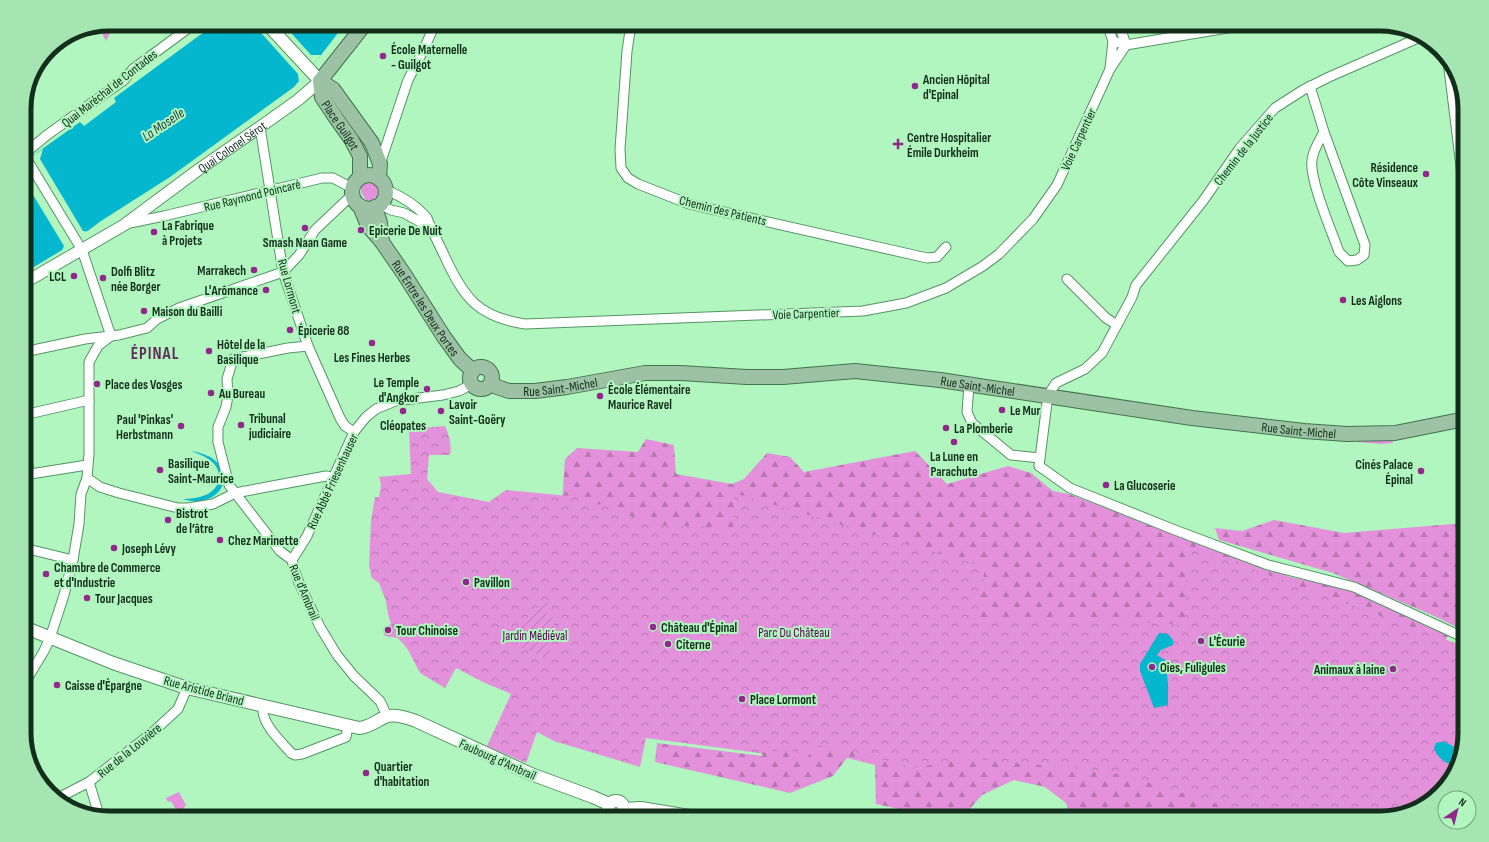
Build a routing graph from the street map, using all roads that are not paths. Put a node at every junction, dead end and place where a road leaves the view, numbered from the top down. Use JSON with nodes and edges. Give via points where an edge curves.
{"nodes":[{"id":1,"x":184,"y":31,"type":"edge"},
{"id":2,"x":274,"y":31,"type":"edge"},
{"id":3,"x":359,"y":31,"type":"edge"},
{"id":4,"x":432,"y":31,"type":"edge"},
{"id":5,"x":629,"y":31,"type":"edge"},
{"id":6,"x":1109,"y":31,"type":"edge"},
{"id":7,"x":1121,"y":31,"type":"edge"},
{"id":8,"x":1214,"y":31,"type":"edge"},
{"id":9,"x":1416,"y":40,"type":"edge"},
{"id":10,"x":1113,"y":41,"type":"junction"},
{"id":11,"x":1126,"y":45,"type":"junction"},
{"id":12,"x":1110,"y":69,"type":"junction"},
{"id":13,"x":1450,"y":73,"type":"edge"},
{"id":14,"x":320,"y":81,"type":"junction"},
{"id":15,"x":1310,"y":86,"type":"junction"},
{"id":16,"x":260,"y":127,"type":"junction"},
{"id":17,"x":1324,"y":132,"type":"junction"},
{"id":18,"x":1458,"y":142,"type":"edge"},
{"id":19,"x":31,"y":148,"type":"edge"},
{"id":20,"x":380,"y":164,"type":"junction"},
{"id":21,"x":31,"y":165,"type":"edge"},
{"id":22,"x":382,"y":184,"type":"junction"},
{"id":23,"x":270,"y":191,"type":"junction"},
{"id":24,"x":354,"y":194,"type":"junction"},
{"id":25,"x":378,"y":206,"type":"junction"},
{"id":26,"x":124,"y":225,"type":"junction"},
{"id":27,"x":431,"y":228,"type":"junction"},
{"id":28,"x":382,"y":242,"type":"junction"},
{"id":29,"x":946,"y":248,"type":"dead end"},
{"id":30,"x":82,"y":250,"type":"junction"},
{"id":31,"x":283,"y":272,"type":"junction"},
{"id":32,"x":31,"y":279,"type":"edge"},
{"id":33,"x":1067,"y":279,"type":"dead end"},
{"id":34,"x":1116,"y":325,"type":"junction"},
{"id":35,"x":111,"y":336,"type":"junction"},
{"id":36,"x":308,"y":346,"type":"junction"},
{"id":37,"x":31,"y":351,"type":"edge"},
{"id":38,"x":472,"y":378,"type":"junction"},
{"id":39,"x":969,"y":385,"type":"junction"},
{"id":40,"x":1048,"y":395,"type":"junction"},
{"id":41,"x":89,"y":400,"type":"junction"},
{"id":42,"x":31,"y":413,"type":"edge"},
{"id":43,"x":1458,"y":420,"type":"edge"},
{"id":44,"x":354,"y":432,"type":"junction"},
{"id":45,"x":1040,"y":458,"type":"junction"},
{"id":46,"x":87,"y":465,"type":"junction"},
{"id":47,"x":31,"y":474,"type":"edge"},
{"id":48,"x":334,"y":477,"type":"junction"},
{"id":49,"x":86,"y":478,"type":"junction"},
{"id":50,"x":235,"y":493,"type":"junction"},
{"id":51,"x":31,"y":550,"type":"edge"},
{"id":52,"x":73,"y":560,"type":"junction"},
{"id":53,"x":292,"y":560,"type":"junction"},
{"id":54,"x":31,"y":630,"type":"edge"},
{"id":55,"x":1458,"y":635,"type":"edge"},
{"id":56,"x":50,"y":638,"type":"junction"},
{"id":57,"x":31,"y":672,"type":"edge"},
{"id":58,"x":187,"y":688,"type":"junction"},
{"id":59,"x":263,"y":705,"type":"junction"},
{"id":60,"x":387,"y":716,"type":"junction"},
{"id":61,"x":348,"y":726,"type":"junction"},
{"id":62,"x":89,"y":782,"type":"junction"},
{"id":63,"x":63,"y":796,"type":"edge"},
{"id":64,"x":609,"y":804,"type":"junction"},
{"id":65,"x":624,"y":809,"type":"joint"},
{"id":66,"x":97,"y":810,"type":"edge"},
{"id":67,"x":609,"y":811,"type":"edge"},
{"id":68,"x":659,"y":811,"type":"edge"}],
"edges":[{"from":1,"to":19,"type":"street","name":"Quai Maréchal de Contades","via":[[132,68],[124,80]]},
{"from":2,"to":14,"type":"main road"},
{"from":3,"to":14,"type":"main road","name":"Quai Colonel Sérot"},
{"from":4,"to":20,"type":"street","via":[[408,80]]},
{"from":5,"to":29,"type":"street","name":"Chemin des Patients","via":[[620,149],[621,168],[628,178],[689,204],[927,258],[937,257]]},
{"from":6,"to":10,"type":"street","name":"Voie Carpentier"},
{"from":7,"to":11,"type":"street"},
{"from":8,"to":11,"type":"street"},
{"from":9,"to":15,"type":"street","name":"Chemin de la Justice"},
{"from":10,"to":11,"type":"street"},
{"from":10,"to":12,"type":"street","name":"Voie Carpentier"},
{"from":11,"to":12,"type":"street","name":"Voie Carpentier"},
{"from":12,"to":27,"type":"street","name":"Voie Carpentier","via":[[1057,185],[1033,219],[999,254],[983,266],[946,288],[906,303],[870,310],[524,324],[500,319],[476,306],[460,287]]},
{"from":13,"to":18,"type":"street"},
{"from":14,"to":16,"type":"street","name":"Quai Colonel Sérot"},
{"from":14,"to":20,"type":"main road","name":"Place Guilgot","via":[[334,89],[372,143]]},
{"from":14,"to":24,"type":"main road","name":"Place Guilgot","via":[[322,96],[351,138],[360,156]]},
{"from":15,"to":17,"type":"street"},
{"from":15,"to":34,"type":"street","name":"Chemin de la Justice","via":[[1275,108],[1240,148],[1203,201],[1136,285]]},
{"from":16,"to":23,"type":"street","name":"Rue Lormont"},
{"from":16,"to":26,"type":"street","name":"Quai Colonel Sérot"},
{"from":17,"to":17,"type":"street","via":[[1365,245],[1364,255],[1357,260],[1348,261],[1339,252],[1312,175],[1312,161]]},
{"from":20,"to":22,"type":"main road"},
{"from":21,"to":30,"type":"street"},
{"from":22,"to":24,"type":"main road","via":[[370,175]]},
{"from":22,"to":25,"type":"main road","via":[[383,200]]},
{"from":22,"to":27,"type":"street","name":"Voie Carpentier","via":[[421,211]]},
{"from":23,"to":24,"type":"street","name":"Rue Raymond Poincaré","via":[[322,178],[333,178]]},
{"from":23,"to":26,"type":"street","name":"Rue Raymond Poincaré"},
{"from":23,"to":31,"type":"street","name":"Rue Lormont"},
{"from":24,"to":25,"type":"main road","via":[[367,209]]},
{"from":24,"to":28,"type":"main road","name":"Rue Entre les Deux Portes","via":[[368,226]]},
{"from":24,"to":31,"type":"street","via":[[315,230],[304,249]]},
{"from":25,"to":27,"type":"street","via":[[410,216]]},
{"from":25,"to":28,"type":"main road","name":"Rue Entre les Deux Portes"},
{"from":26,"to":30,"type":"street","name":"Quai Colonel Sérot"},
{"from":28,"to":38,"type":"main road","name":"Rue Entre les Deux Portes"},
{"from":30,"to":32,"type":"street","name":"Quai Colonel Sérot"},
{"from":30,"to":35,"type":"street"},
{"from":31,"to":35,"type":"street","via":[[180,308],[157,319],[146,328]]},
{"from":31,"to":36,"type":"street","name":"Rue Lormont"},
{"from":33,"to":34,"type":"street"},
{"from":34,"to":40,"type":"street","name":"Chemin de la Justice","via":[[1102,353],[1085,368],[1056,383]]},
{"from":35,"to":37,"type":"street"},
{"from":35,"to":41,"type":"street","via":[[98,346],[89,362]]},
{"from":36,"to":44,"type":"street","name":"Rue Lormont","via":[[340,418],[345,426]]},
{"from":36,"to":50,"type":"street","name":"Rue d'Ambrail","via":[[234,360],[228,372],[228,396],[218,427],[218,442],[229,485]]},
{"from":38,"to":39,"type":"main road","name":"Rue Saint-Michel","via":[[477,368],[482,367],[492,375],[491,382],[509,391],[567,387],[645,373],[783,377],[855,372]]},
{"from":38,"to":44,"type":"street","name":"Rue Abbé Friesenhauser","via":[[459,391],[401,400],[376,409]]},
{"from":39,"to":40,"type":"main road","name":"Rue Saint-Michel"},
{"from":39,"to":45,"type":"street","via":[[967,412],[972,423],[1011,455]]},
{"from":40,"to":43,"type":"main road","name":"Rue Saint-Michel","via":[[1208,420],[1347,434],[1395,433]]},
{"from":40,"to":45,"type":"street"},
{"from":41,"to":42,"type":"street"},
{"from":41,"to":46,"type":"street"},
{"from":44,"to":48,"type":"street","name":"Rue Abbé Friesenhauser"},
{"from":45,"to":55,"type":"street","via":[[1039,466],[1070,488],[1268,565],[1354,587]]},
{"from":46,"to":47,"type":"street"},
{"from":46,"to":49,"type":"street"},
{"from":48,"to":50,"type":"street","via":[[326,476]]},
{"from":48,"to":53,"type":"street","name":"Rue Abbé Friesenhauser","via":[[307,536]]},
{"from":49,"to":50,"type":"street","via":[[100,487],[178,508],[213,504]]},
{"from":49,"to":52,"type":"street","via":[[81,494]]},
{"from":50,"to":53,"type":"street","name":"Rue d'Ambrail","via":[[280,551]]},
{"from":51,"to":52,"type":"street"},
{"from":52,"to":56,"type":"street"},
{"from":53,"to":60,"type":"street","name":"Rue d'Ambrail","via":[[300,583],[337,655],[380,701]]},
{"from":54,"to":56,"type":"main road","name":"Rue Aristide Briand"},
{"from":56,"to":57,"type":"street"},
{"from":56,"to":58,"type":"main road","name":"Rue Aristide Briand"},
{"from":58,"to":59,"type":"main road","name":"Rue Aristide Briand"},
{"from":58,"to":62,"type":"street","name":"Rue de la Louvière","via":[[178,709]]},
{"from":59,"to":61,"type":"main road","name":"Rue Aristide Briand"},
{"from":59,"to":61,"type":"street","via":[[265,722],[295,755],[346,737]]},
{"from":60,"to":61,"type":"main road","name":"Rue Aristide Briand","via":[[366,727]]},
{"from":60,"to":64,"type":"main road","name":"Faubourg d'Ambrail","via":[[416,721],[531,774]]},
{"from":62,"to":63,"type":"street","name":"Rue de la Louvière"},
{"from":62,"to":66,"type":"street"},
{"from":64,"to":65,"type":"main road","via":[[618,801]]},
{"from":64,"to":67,"type":"main road"},
{"from":65,"to":68,"type":"main road"}]}
